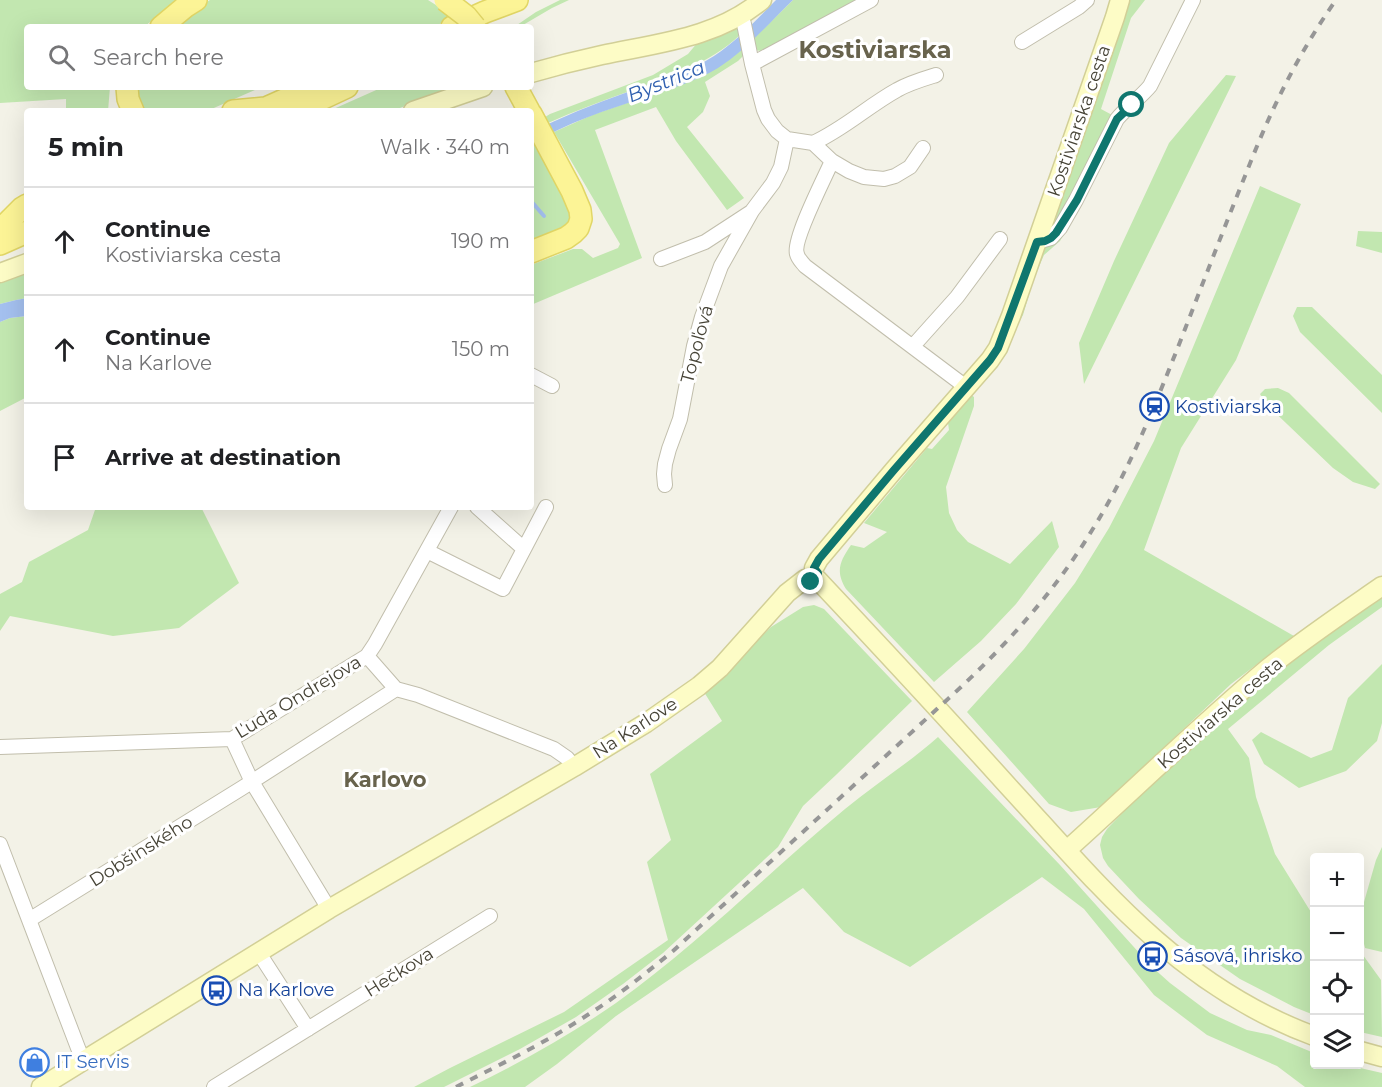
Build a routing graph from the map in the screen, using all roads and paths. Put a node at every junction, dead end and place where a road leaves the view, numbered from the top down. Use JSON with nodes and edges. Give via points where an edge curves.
{"nodes":[{"id":1,"x":196,"y":0,"type":"edge"},
{"id":2,"x":445,"y":0,"type":"edge"},
{"id":3,"x":517,"y":0,"type":"edge"},
{"id":4,"x":533,"y":0,"type":"edge"},
{"id":5,"x":762,"y":0,"type":"edge"},
{"id":6,"x":871,"y":0,"type":"edge"},
{"id":7,"x":1087,"y":0,"type":"edge"},
{"id":8,"x":1119,"y":0,"type":"edge"},
{"id":9,"x":1193,"y":0,"type":"edge"},
{"id":10,"x":742,"y":20,"type":"junction"},
{"id":11,"x":165,"y":24,"type":"edge"},
{"id":12,"x":459,"y":24,"type":"edge"},
{"id":13,"x":474,"y":24,"type":"edge"},
{"id":14,"x":483,"y":24,"type":"edge"},
{"id":15,"x":1022,"y":42,"type":"dead end"},
{"id":16,"x":751,"y":57,"type":"junction"},
{"id":17,"x":534,"y":72,"type":"edge"},
{"id":18,"x":936,"y":75,"type":"dead end"},
{"id":19,"x":119,"y":90,"type":"edge"},
{"id":20,"x":127,"y":90,"type":"edge"},
{"id":21,"x":306,"y":90,"type":"edge"},
{"id":22,"x":341,"y":90,"type":"edge"},
{"id":23,"x":474,"y":90,"type":"edge"},
{"id":24,"x":518,"y":90,"type":"edge"},
{"id":25,"x":117,"y":108,"type":"edge"},
{"id":26,"x":132,"y":108,"type":"edge"},
{"id":27,"x":266,"y":108,"type":"edge"},
{"id":28,"x":302,"y":108,"type":"edge"},
{"id":29,"x":318,"y":108,"type":"edge"},
{"id":30,"x":422,"y":108,"type":"edge"},
{"id":31,"x":528,"y":108,"type":"edge"},
{"id":32,"x":534,"y":119,"type":"edge"},
{"id":33,"x":787,"y":139,"type":"junction"},
{"id":34,"x":813,"y":143,"type":"junction"},
{"id":35,"x":923,"y":148,"type":"dead end"},
{"id":36,"x":832,"y":161,"type":"junction"},
{"id":37,"x":24,"y":207,"type":"edge"},
{"id":38,"x":752,"y":211,"type":"junction"},
{"id":39,"x":24,"y":219,"type":"edge"},
{"id":40,"x":24,"y":232,"type":"edge"},
{"id":41,"x":0,"y":234,"type":"edge"},
{"id":42,"x":1000,"y":239,"type":"dead end"},
{"id":43,"x":1037,"y":242,"type":"junction"},
{"id":44,"x":534,"y":251,"type":"edge"},
{"id":45,"x":661,"y":259,"type":"dead end"},
{"id":46,"x":24,"y":264,"type":"edge"},
{"id":47,"x":0,"y":273,"type":"edge"},
{"id":48,"x":909,"y":343,"type":"junction"},
{"id":49,"x":534,"y":377,"type":"edge"},
{"id":50,"x":552,"y":386,"type":"dead end"},
{"id":51,"x":966,"y":387,"type":"junction"},
{"id":52,"x":666,"y":485,"type":"dead end"},
{"id":53,"x":546,"y":507,"type":"dead end"},
{"id":54,"x":449,"y":510,"type":"edge"},
{"id":55,"x":480,"y":510,"type":"edge"},
{"id":56,"x":524,"y":549,"type":"junction"},
{"id":57,"x":427,"y":551,"type":"junction"},
{"id":58,"x":812,"y":575,"type":"junction"},
{"id":59,"x":1382,"y":586,"type":"edge"},
{"id":60,"x":367,"y":656,"type":"junction"},
{"id":61,"x":396,"y":689,"type":"junction"},
{"id":62,"x":232,"y":739,"type":"junction"},
{"id":63,"x":0,"y":747,"type":"edge"},
{"id":64,"x":574,"y":767,"type":"junction"},
{"id":65,"x":252,"y":782,"type":"junction"},
{"id":66,"x":0,"y":844,"type":"edge"},
{"id":67,"x":1067,"y":850,"type":"junction"},
{"id":68,"x":329,"y":909,"type":"junction"},
{"id":69,"x":490,"y":916,"type":"dead end"},
{"id":70,"x":29,"y":920,"type":"junction"},
{"id":71,"x":259,"y":953,"type":"junction"},
{"id":72,"x":308,"y":1029,"type":"junction"},
{"id":73,"x":1310,"y":1034,"type":"edge"},
{"id":74,"x":1364,"y":1052,"type":"edge"},
{"id":75,"x":1382,"y":1057,"type":"edge"},
{"id":76,"x":83,"y":1061,"type":"junction"},
{"id":77,"x":41,"y":1087,"type":"edge"},
{"id":78,"x":214,"y":1087,"type":"edge"}],
"edges":[{"from":1,"to":11,"type":"main road"},
{"from":2,"to":13,"type":"main road","bridge":true},
{"from":3,"to":12,"type":"main road"},
{"from":4,"to":14,"type":"main road"},
{"from":5,"to":10,"type":"street"},
{"from":6,"to":16,"type":"street"},
{"from":7,"to":15,"type":"street"},
{"from":8,"to":43,"type":"street","name":"Kostiviarska cesta"},
{"from":9,"to":43,"type":"street","name":"Kostiviarska cesta","via":[[1150,86],[1117,119],[1060,228],[1051,238]]},
{"from":10,"to":16,"type":"street"},
{"from":10,"to":17,"type":"street","via":[[687,38]]},
{"from":16,"to":33,"type":"street","via":[[764,110]]},
{"from":18,"to":34,"type":"street","via":[[896,90]]},
{"from":19,"to":25,"type":"main road"},
{"from":20,"to":26,"type":"main road"},
{"from":21,"to":27,"type":"main road"},
{"from":22,"to":28,"type":"main road"},
{"from":22,"to":29,"type":"main road"},
{"from":23,"to":30,"type":"street"},
{"from":24,"to":31,"type":"main road"},
{"from":32,"to":44,"type":"main road","via":[[560,167],[581,219],[578,228],[566,238]]},
{"from":33,"to":34,"type":"street"},
{"from":33,"to":38,"type":"street","name":"Topoľová","via":[[781,167]]},
{"from":34,"to":36,"type":"street"},
{"from":35,"to":36,"type":"street","via":[[910,167],[884,179],[864,177]]},
{"from":36,"to":48,"type":"street","via":[[804,223],[797,255],[805,266]]},
{"from":37,"to":41,"type":"main road"},
{"from":38,"to":45,"type":"street","name":"Topoľová","via":[[705,242]]},
{"from":38,"to":52,"type":"street","name":"Topoľová","via":[[721,266],[702,317],[680,419],[665,464]]},
{"from":39,"to":41,"type":"main road"},
{"from":40,"to":41,"type":"main road"},
{"from":42,"to":48,"type":"street","via":[[957,297]]},
{"from":43,"to":51,"type":"street","name":"Kostiviarska cesta","via":[[1000,344]]},
{"from":46,"to":47,"type":"street"},
{"from":48,"to":51,"type":"street"},
{"from":49,"to":50,"type":"street"},
{"from":51,"to":58,"type":"street","name":"Na Karlove","via":[[819,559]]},
{"from":53,"to":56,"type":"street"},
{"from":54,"to":57,"type":"street","name":"Ľuda Ondrejova"},
{"from":55,"to":56,"type":"street"},
{"from":56,"to":57,"type":"street","via":[[503,589]]},
{"from":57,"to":60,"type":"street","name":"Ľuda Ondrejova"},
{"from":58,"to":64,"type":"street","name":"Na Karlove","via":[[787,594],[699,686]]},
{"from":58,"to":67,"type":"street"},
{"from":59,"to":67,"type":"street","name":"Kostiviarska cesta","via":[[1268,669]]},
{"from":60,"to":61,"type":"street"},
{"from":60,"to":62,"type":"street","name":"Ľuda Ondrejova"},
{"from":61,"to":64,"type":"street","via":[[554,749]]},
{"from":61,"to":65,"type":"street","name":"Dobšinského"},
{"from":62,"to":63,"type":"street","name":"Ľuda Ondrejova"},
{"from":62,"to":65,"type":"street"},
{"from":64,"to":68,"type":"street","name":"Na Karlove"},
{"from":65,"to":68,"type":"street"},
{"from":65,"to":70,"type":"street","name":"Dobšinského"},
{"from":66,"to":70,"type":"street"},
{"from":67,"to":73,"type":"street","via":[[1120,906],[1182,961],[1246,1003]]},
{"from":68,"to":71,"type":"street","name":"Na Karlove"},
{"from":69,"to":72,"type":"street","name":"Hečkova"},
{"from":70,"to":76,"type":"street"},
{"from":71,"to":72,"type":"street"},
{"from":71,"to":76,"type":"street","name":"Na Karlove"},
{"from":72,"to":78,"type":"street","name":"Hečkova"},
{"from":74,"to":75,"type":"street"},
{"from":76,"to":77,"type":"street","name":"Na Karlove"}]}
